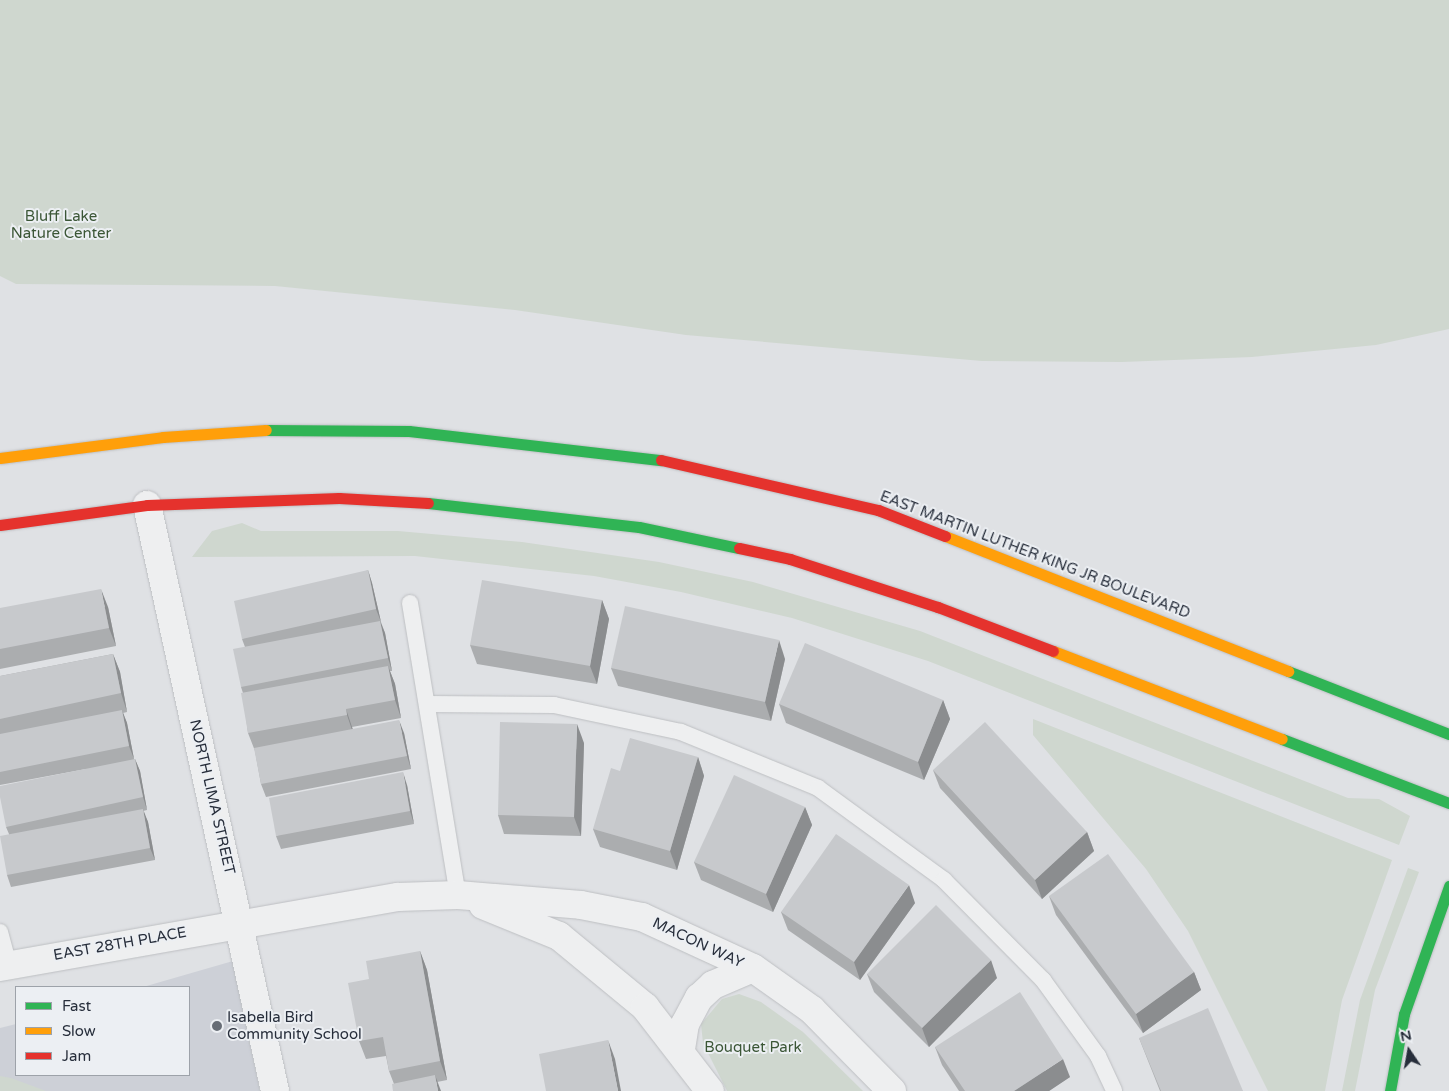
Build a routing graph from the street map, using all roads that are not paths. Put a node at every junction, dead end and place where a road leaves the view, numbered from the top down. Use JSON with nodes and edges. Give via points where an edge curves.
{"nodes":[{"id":1,"x":0,"y":458,"type":"edge"},
{"id":2,"x":147,"y":505,"type":"junction"},
{"id":3,"x":0,"y":526,"type":"edge"},
{"id":4,"x":410,"y":603,"type":"dead end"},
{"id":5,"x":428,"y":704,"type":"junction"},
{"id":6,"x":1449,"y":734,"type":"edge"},
{"id":7,"x":1449,"y":803,"type":"edge"},
{"id":8,"x":1449,"y":886,"type":"edge"},
{"id":9,"x":458,"y":895,"type":"junction"},
{"id":10,"x":240,"y":921,"type":"junction"},
{"id":11,"x":0,"y":932,"type":"edge"},
{"id":12,"x":4,"y":966,"type":"edge"},
{"id":13,"x":753,"y":968,"type":"junction"},
{"id":14,"x":681,"y":1049,"type":"junction"},
{"id":15,"x":275,"y":1091,"type":"edge"},
{"id":16,"x":710,"y":1091,"type":"edge"},
{"id":17,"x":892,"y":1091,"type":"edge"},
{"id":18,"x":1114,"y":1091,"type":"edge"},
{"id":19,"x":1390,"y":1091,"type":"edge"}],
"edges":[{"from":1,"to":6,"type":"main road","name":"EAST MARTIN LUTHER KING JR BOULEVARD","via":[[163,437],[279,429],[409,431],[662,460],[878,510]]},
{"from":2,"to":3,"type":"main road"},
{"from":2,"to":7,"type":"main road","via":[[339,498],[475,505],[639,527],[790,559],[938,606]]},
{"from":2,"to":10,"type":"street","name":"NORTH LIMA STREET"},
{"from":4,"to":5,"type":"lane"},
{"from":5,"to":9,"type":"lane"},
{"from":5,"to":18,"type":"lane","via":[[554,704],[672,730],[818,788],[944,880],[1043,980],[1098,1056]]},
{"from":8,"to":19,"type":"main road","via":[[1404,1014]]},
{"from":9,"to":10,"type":"street","name":"MACON WAY","via":[[398,897]]},
{"from":9,"to":13,"type":"street","name":"MACON WAY","via":[[582,905],[642,917]]},
{"from":9,"to":14,"type":"street","name":"MACON WAY","via":[[559,936],[645,1007]]},
{"from":10,"to":12,"type":"street","name":"EAST 28TH PLACE"},
{"from":10,"to":15,"type":"street","name":"NORTH LIMA STREET"},
{"from":11,"to":12,"type":"lane"},
{"from":13,"to":14,"type":"street","via":[[714,985],[699,998],[685,1024]]},
{"from":13,"to":17,"type":"street","name":"MACON WAY","via":[[812,1010]]},
{"from":14,"to":16,"type":"street","name":"MACON WAY"}]}
